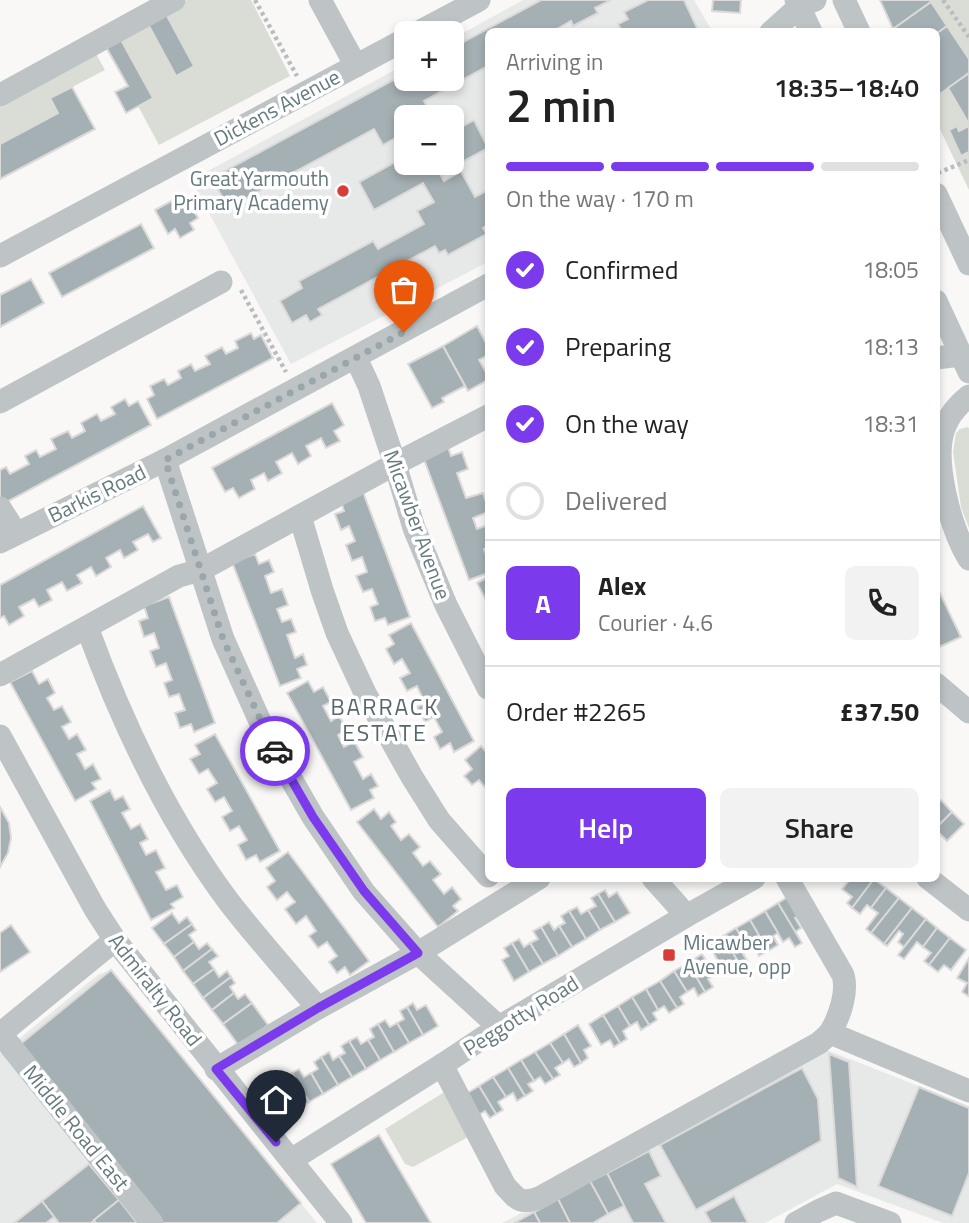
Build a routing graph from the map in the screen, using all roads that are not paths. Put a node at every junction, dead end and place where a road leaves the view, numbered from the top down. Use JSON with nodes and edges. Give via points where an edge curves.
{"nodes":[{"id":1,"x":174,"y":0,"type":"edge"},
{"id":2,"x":320,"y":0,"type":"edge"},
{"id":3,"x":479,"y":0,"type":"edge"},
{"id":4,"x":844,"y":0,"type":"edge"},
{"id":5,"x":803,"y":2,"type":"edge"},
{"id":6,"x":440,"y":21,"type":"edge"},
{"id":7,"x":775,"y":28,"type":"edge"},
{"id":8,"x":810,"y":28,"type":"edge"},
{"id":9,"x":857,"y":28,"type":"edge"},
{"id":10,"x":394,"y":45,"type":"edge"},
{"id":11,"x":356,"y":66,"type":"junction"},
{"id":12,"x":0,"y":95,"type":"edge"},
{"id":13,"x":940,"y":202,"type":"edge"},
{"id":14,"x":0,"y":256,"type":"edge"},
{"id":15,"x":969,"y":264,"type":"edge"},
{"id":16,"x":221,"y":282,"type":"road end"},
{"id":17,"x":485,"y":287,"type":"edge"},
{"id":18,"x":940,"y":310,"type":"edge"},
{"id":19,"x":356,"y":358,"type":"junction"},
{"id":20,"x":940,"y":359,"type":"edge"},
{"id":21,"x":965,"y":363,"type":"edge"},
{"id":22,"x":969,"y":396,"type":"edge"},
{"id":23,"x":0,"y":402,"type":"edge"},
{"id":24,"x":485,"y":418,"type":"edge"},
{"id":25,"x":165,"y":460,"type":"junction"},
{"id":26,"x":395,"y":464,"type":"junction"},
{"id":27,"x":0,"y":508,"type":"edge"},
{"id":28,"x":300,"y":516,"type":"junction"},
{"id":29,"x":8,"y":538,"type":"edge"},
{"id":30,"x":969,"y":559,"type":"edge"},
{"id":31,"x":201,"y":570,"type":"junction"},
{"id":32,"x":87,"y":627,"type":"junction"},
{"id":33,"x":0,"y":675,"type":"edge"},
{"id":34,"x":485,"y":682,"type":"edge"},
{"id":35,"x":940,"y":687,"type":"edge"},
{"id":36,"x":969,"y":712,"type":"edge"},
{"id":37,"x":0,"y":736,"type":"edge"},
{"id":38,"x":485,"y":871,"type":"edge"},
{"id":39,"x":495,"y":882,"type":"edge"},
{"id":40,"x":533,"y":882,"type":"edge"},
{"id":41,"x":657,"y":882,"type":"edge"},
{"id":42,"x":747,"y":882,"type":"edge"},
{"id":43,"x":789,"y":882,"type":"edge"},
{"id":44,"x":933,"y":882,"type":"edge"},
{"id":45,"x":511,"y":897,"type":"junction"},
{"id":46,"x":969,"y":910,"type":"edge"},
{"id":47,"x":686,"y":916,"type":"junction"},
{"id":48,"x":115,"y":940,"type":"junction"},
{"id":49,"x":418,"y":953,"type":"junction"},
{"id":50,"x":318,"y":1008,"type":"junction"},
{"id":51,"x":499,"y":1027,"type":"junction"},
{"id":52,"x":830,"y":1033,"type":"junction"},
{"id":53,"x":0,"y":1034,"type":"edge"},
{"id":54,"x":442,"y":1065,"type":"junction"},
{"id":55,"x":216,"y":1069,"type":"junction"},
{"id":56,"x":969,"y":1091,"type":"edge"},
{"id":57,"x":291,"y":1160,"type":"junction"},
{"id":58,"x":152,"y":1223,"type":"edge"},
{"id":59,"x":341,"y":1223,"type":"edge"},
{"id":60,"x":796,"y":1223,"type":"edge"},
{"id":61,"x":890,"y":1223,"type":"edge"}],
"edges":[{"from":1,"to":12,"type":"street"},
{"from":2,"to":11,"type":"street"},
{"from":3,"to":6,"type":"street"},
{"from":4,"to":9,"type":"street"},
{"from":5,"to":7,"type":"street"},
{"from":5,"to":8,"type":"street"},
{"from":10,"to":11,"type":"street","name":"Dickens Avenue"},
{"from":11,"to":14,"type":"street","name":"Dickens Avenue"},
{"from":13,"to":15,"type":"street"},
{"from":16,"to":23,"type":"street"},
{"from":17,"to":19,"type":"street","name":"Barkis Road"},
{"from":18,"to":21,"type":"street"},
{"from":19,"to":25,"type":"street","name":"Barkis Road"},
{"from":19,"to":26,"type":"street","name":"Micawber Avenue"},
{"from":20,"to":21,"type":"street"},
{"from":22,"to":30,"type":"street","via":[[944,426],[940,446],[953,526]]},
{"from":24,"to":26,"type":"street"},
{"from":25,"to":29,"type":"street","name":"Barkis Road"},
{"from":25,"to":31,"type":"street"},
{"from":26,"to":28,"type":"street"},
{"from":26,"to":34,"type":"street","name":"Micawber Avenue","via":[[414,528]]},
{"from":27,"to":29,"type":"street"},
{"from":28,"to":31,"type":"street"},
{"from":28,"to":38,"type":"street","via":[[337,633],[365,693],[439,820]]},
{"from":31,"to":32,"type":"street","via":[[179,576]]},
{"from":31,"to":49,"type":"street","via":[[223,639],[267,737],[313,817],[364,891]]},
{"from":32,"to":33,"type":"street"},
{"from":32,"to":50,"type":"street","via":[[145,764],[196,853],[229,902]]},
{"from":35,"to":36,"type":"street"},
{"from":37,"to":48,"type":"street","name":"Admiralty Road"},
{"from":39,"to":45,"type":"street"},
{"from":40,"to":45,"type":"street"},
{"from":41,"to":47,"type":"street"},
{"from":42,"to":47,"type":"street","name":"Peggotty Road"},
{"from":43,"to":52,"type":"street","via":[[846,983]]},
{"from":44,"to":46,"type":"street"},
{"from":45,"to":49,"type":"street"},
{"from":47,"to":51,"type":"street","name":"Peggotty Road"},
{"from":48,"to":53,"type":"street"},
{"from":48,"to":55,"type":"street","name":"Admiralty Road"},
{"from":49,"to":50,"type":"street"},
{"from":49,"to":51,"type":"street"},
{"from":50,"to":55,"type":"street"},
{"from":51,"to":54,"type":"street","name":"Peggotty Road"},
{"from":52,"to":54,"type":"street","via":[[539,1199],[526,1202],[516,1199],[505,1186]]},
{"from":52,"to":56,"type":"street"},
{"from":53,"to":58,"type":"street","name":"Middle Road East"},
{"from":54,"to":57,"type":"street","name":"Peggotty Road"},
{"from":55,"to":57,"type":"street","name":"Admiralty Road"},
{"from":57,"to":59,"type":"street","name":"Admiralty Road"},
{"from":60,"to":61,"type":"street","via":[[836,1203]]}]}
